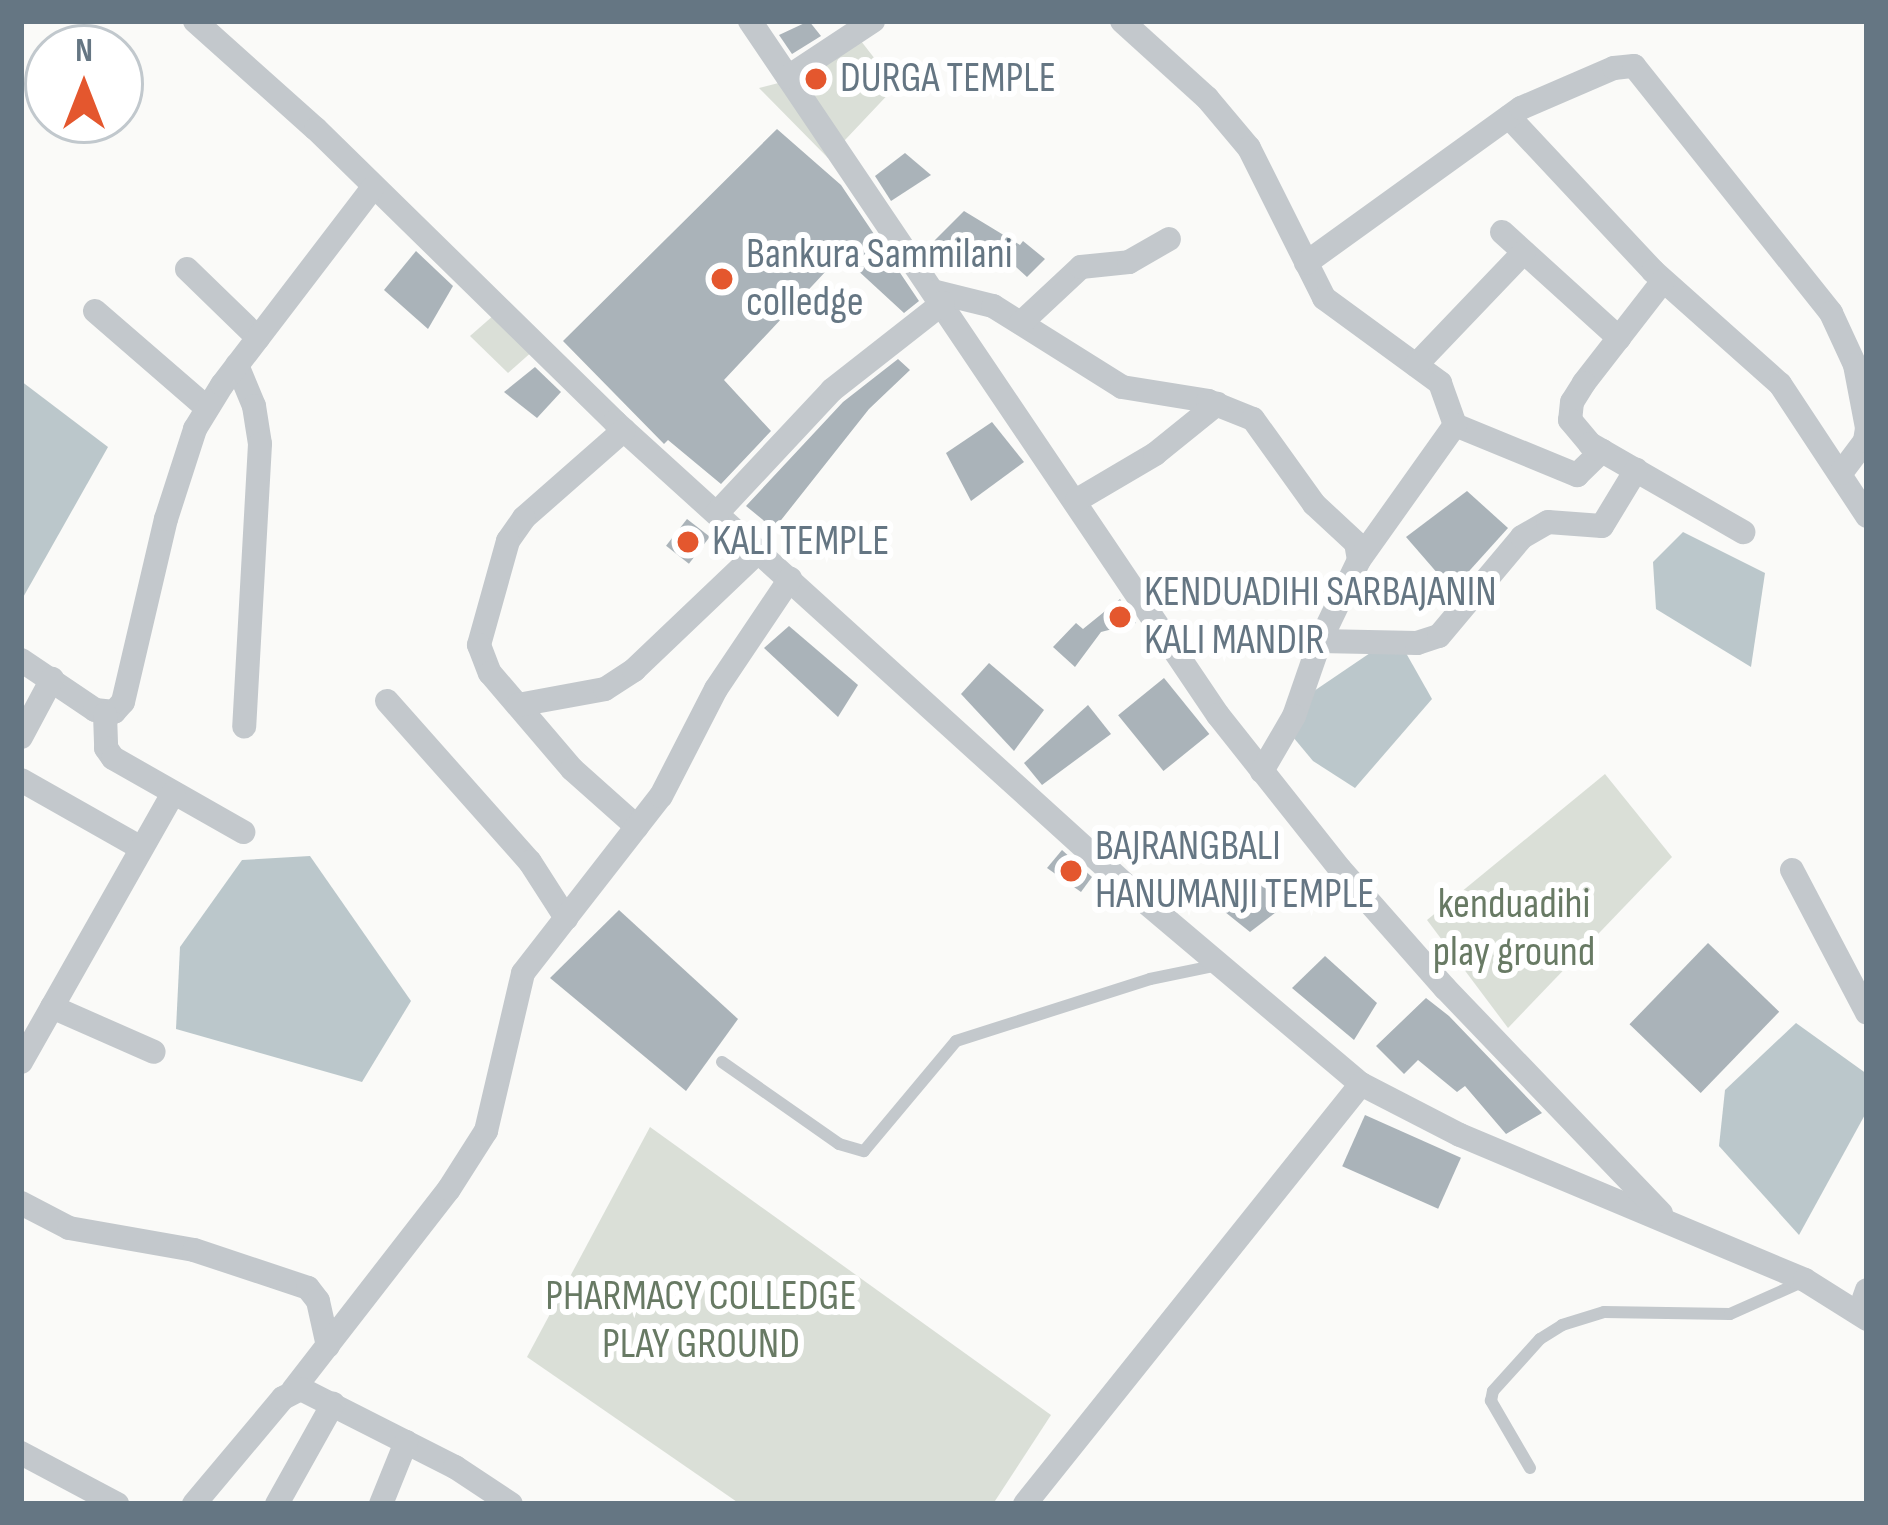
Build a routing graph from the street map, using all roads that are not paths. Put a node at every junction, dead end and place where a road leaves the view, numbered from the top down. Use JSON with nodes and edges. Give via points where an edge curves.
{"nodes":[{"id":1,"x":195,"y":21,"type":"edge"},
{"id":2,"x":750,"y":21,"type":"edge"},
{"id":3,"x":873,"y":21,"type":"edge"},
{"id":4,"x":1122,"y":21,"type":"edge"},
{"id":5,"x":788,"y":77,"type":"junction"},
{"id":6,"x":1509,"y":117,"type":"junction"},
{"id":7,"x":372,"y":189,"type":"junction"},
{"id":8,"x":1502,"y":232,"type":"dead end"},
{"id":9,"x":1168,"y":238,"type":"dead end"},
{"id":10,"x":1524,"y":252,"type":"junction"},
{"id":11,"x":1306,"y":263,"type":"junction"},
{"id":12,"x":187,"y":269,"type":"dead end"},
{"id":13,"x":1663,"y":281,"type":"junction"},
{"id":14,"x":940,"y":298,"type":"junction"},
{"id":15,"x":95,"y":310,"type":"dead end"},
{"id":16,"x":1021,"y":323,"type":"junction"},
{"id":17,"x":258,"y":338,"type":"junction"},
{"id":18,"x":1618,"y":338,"type":"junction"},
{"id":19,"x":237,"y":364,"type":"junction"},
{"id":20,"x":1416,"y":365,"type":"junction"},
{"id":21,"x":1217,"y":404,"type":"junction"},
{"id":22,"x":207,"y":408,"type":"junction"},
{"id":23,"x":1455,"y":425,"type":"junction"},
{"id":24,"x":1867,"y":428,"type":"edge"},
{"id":25,"x":624,"y":430,"type":"junction"},
{"id":26,"x":1602,"y":451,"type":"junction"},
{"id":27,"x":1636,"y":470,"type":"junction"},
{"id":28,"x":1841,"y":473,"type":"junction"},
{"id":29,"x":1077,"y":500,"type":"junction"},
{"id":30,"x":717,"y":513,"type":"junction"},
{"id":31,"x":1867,"y":516,"type":"edge"},
{"id":32,"x":1743,"y":532,"type":"dead end"},
{"id":33,"x":759,"y":551,"type":"junction"},
{"id":34,"x":1359,"y":560,"type":"junction"},
{"id":35,"x":790,"y":579,"type":"junction"},
{"id":36,"x":1320,"y":640,"type":"junction"},
{"id":37,"x":21,"y":660,"type":"edge"},
{"id":38,"x":52,"y":680,"type":"junction"},
{"id":39,"x":387,"y":700,"type":"dead end"},
{"id":40,"x":518,"y":706,"type":"junction"},
{"id":41,"x":105,"y":714,"type":"junction"},
{"id":42,"x":244,"y":727,"type":"dead end"},
{"id":43,"x":21,"y":736,"type":"edge"},
{"id":44,"x":1262,"y":771,"type":"junction"},
{"id":45,"x":21,"y":780,"type":"edge"},
{"id":46,"x":173,"y":793,"type":"junction"},
{"id":47,"x":637,"y":827,"type":"junction"},
{"id":48,"x":243,"y":832,"type":"dead end"},
{"id":49,"x":141,"y":848,"type":"junction"},
{"id":50,"x":1792,"y":870,"type":"dead end"},
{"id":51,"x":566,"y":918,"type":"junction"},
{"id":52,"x":1220,"y":965,"type":"junction"},
{"id":53,"x":52,"y":1007,"type":"junction"},
{"id":54,"x":1867,"y":1013,"type":"edge"},
{"id":55,"x":154,"y":1052,"type":"dead end"},
{"id":56,"x":21,"y":1062,"type":"edge"},
{"id":57,"x":722,"y":1062,"type":"dead end"},
{"id":58,"x":1361,"y":1084,"type":"junction"},
{"id":59,"x":21,"y":1203,"type":"edge"},
{"id":60,"x":1666,"y":1220,"type":"junction"},
{"id":61,"x":1805,"y":1280,"type":"junction"},
{"id":62,"x":1864,"y":1308,"type":"edge"},
{"id":63,"x":328,"y":1346,"type":"junction"},
{"id":64,"x":293,"y":1390,"type":"junction"},
{"id":65,"x":333,"y":1404,"type":"junction"},
{"id":66,"x":406,"y":1442,"type":"junction"},
{"id":67,"x":21,"y":1454,"type":"edge"},
{"id":68,"x":1530,"y":1468,"type":"dead end"},
{"id":69,"x":117,"y":1504,"type":"edge"},
{"id":70,"x":194,"y":1504,"type":"edge"},
{"id":71,"x":278,"y":1504,"type":"edge"},
{"id":72,"x":380,"y":1504,"type":"edge"},
{"id":73,"x":511,"y":1504,"type":"edge"},
{"id":74,"x":1025,"y":1504,"type":"edge"}],
"edges":[{"from":1,"to":7,"type":"street"},
{"from":2,"to":5,"type":"street"},
{"from":3,"to":5,"type":"street"},
{"from":4,"to":11,"type":"street","via":[[1249,148]]},
{"from":5,"to":14,"type":"street"},
{"from":6,"to":11,"type":"street"},
{"from":6,"to":13,"type":"street"},
{"from":6,"to":24,"type":"street","via":[[1614,68],[1642,71],[1831,313],[1855,365]]},
{"from":7,"to":17,"type":"street"},
{"from":7,"to":25,"type":"street"},
{"from":8,"to":10,"type":"street"},
{"from":9,"to":16,"type":"street","via":[[1129,262],[1081,266]]},
{"from":10,"to":18,"type":"street"},
{"from":10,"to":20,"type":"street"},
{"from":11,"to":20,"type":"street","via":[[1335,309]]},
{"from":12,"to":17,"type":"street"},
{"from":13,"to":18,"type":"street"},
{"from":13,"to":28,"type":"street","via":[[1780,384]]},
{"from":14,"to":16,"type":"street","via":[[977,299]]},
{"from":14,"to":29,"type":"street"},
{"from":14,"to":30,"type":"street","via":[[832,390]]},
{"from":15,"to":22,"type":"street"},
{"from":16,"to":21,"type":"street","via":[[1122,387]]},
{"from":17,"to":19,"type":"street"},
{"from":18,"to":26,"type":"street","via":[[1572,402],[1576,433]]},
{"from":19,"to":22,"type":"street"},
{"from":19,"to":42,"type":"street","via":[[260,444]]},
{"from":20,"to":23,"type":"street","via":[[1440,382]]},
{"from":21,"to":29,"type":"street","via":[[1155,454]]},
{"from":21,"to":34,"type":"street","via":[[1266,431],[1295,480],[1356,543]]},
{"from":22,"to":41,"type":"street","via":[[166,519],[123,702]]},
{"from":23,"to":26,"type":"street","via":[[1576,476]]},
{"from":23,"to":34,"type":"street"},
{"from":24,"to":28,"type":"street"},
{"from":25,"to":30,"type":"street"},
{"from":25,"to":40,"type":"street","via":[[524,518],[499,557],[479,645],[490,674]]},
{"from":26,"to":27,"type":"street"},
{"from":27,"to":32,"type":"street"},
{"from":27,"to":36,"type":"street","via":[[1602,526],[1548,522],[1522,537],[1439,636],[1417,643]]},
{"from":28,"to":31,"type":"street"},
{"from":29,"to":44,"type":"street"},
{"from":30,"to":33,"type":"street"},
{"from":33,"to":35,"type":"street"},
{"from":33,"to":40,"type":"street","via":[[605,689]]},
{"from":34,"to":36,"type":"street"},
{"from":35,"to":47,"type":"street"},
{"from":35,"to":52,"type":"street"},
{"from":36,"to":44,"type":"street","via":[[1294,716]]},
{"from":37,"to":38,"type":"street"},
{"from":38,"to":41,"type":"street"},
{"from":38,"to":43,"type":"street"},
{"from":39,"to":51,"type":"street","via":[[530,862]]},
{"from":40,"to":47,"type":"street"},
{"from":41,"to":46,"type":"street","via":[[113,758]]},
{"from":44,"to":60,"type":"street","via":[[1444,988]]},
{"from":45,"to":49,"type":"street"},
{"from":46,"to":48,"type":"street"},
{"from":46,"to":49,"type":"street"},
{"from":47,"to":51,"type":"street"},
{"from":49,"to":53,"type":"street"},
{"from":50,"to":54,"type":"street"},
{"from":51,"to":63,"type":"street","via":[[515,992],[486,1131]]},
{"from":52,"to":57,"type":"lane","via":[[1150,979],[956,1042],[864,1151],[839,1144]]},
{"from":52,"to":58,"type":"street"},
{"from":53,"to":55,"type":"street"},
{"from":53,"to":56,"type":"street"},
{"from":58,"to":60,"type":"street","via":[[1460,1136]]},
{"from":58,"to":74,"type":"street"},
{"from":59,"to":63,"type":"street","via":[[70,1228],[194,1250],[299,1283],[314,1293]]},
{"from":60,"to":61,"type":"street"},
{"from":61,"to":62,"type":"street"},
{"from":61,"to":68,"type":"lane","via":[[1730,1315],[1604,1312],[1540,1339],[1491,1401]]},
{"from":63,"to":64,"type":"street"},
{"from":64,"to":65,"type":"street"},
{"from":64,"to":70,"type":"street"},
{"from":65,"to":66,"type":"street"},
{"from":65,"to":71,"type":"street"},
{"from":66,"to":72,"type":"street"},
{"from":66,"to":73,"type":"street"},
{"from":67,"to":69,"type":"street"}]}
